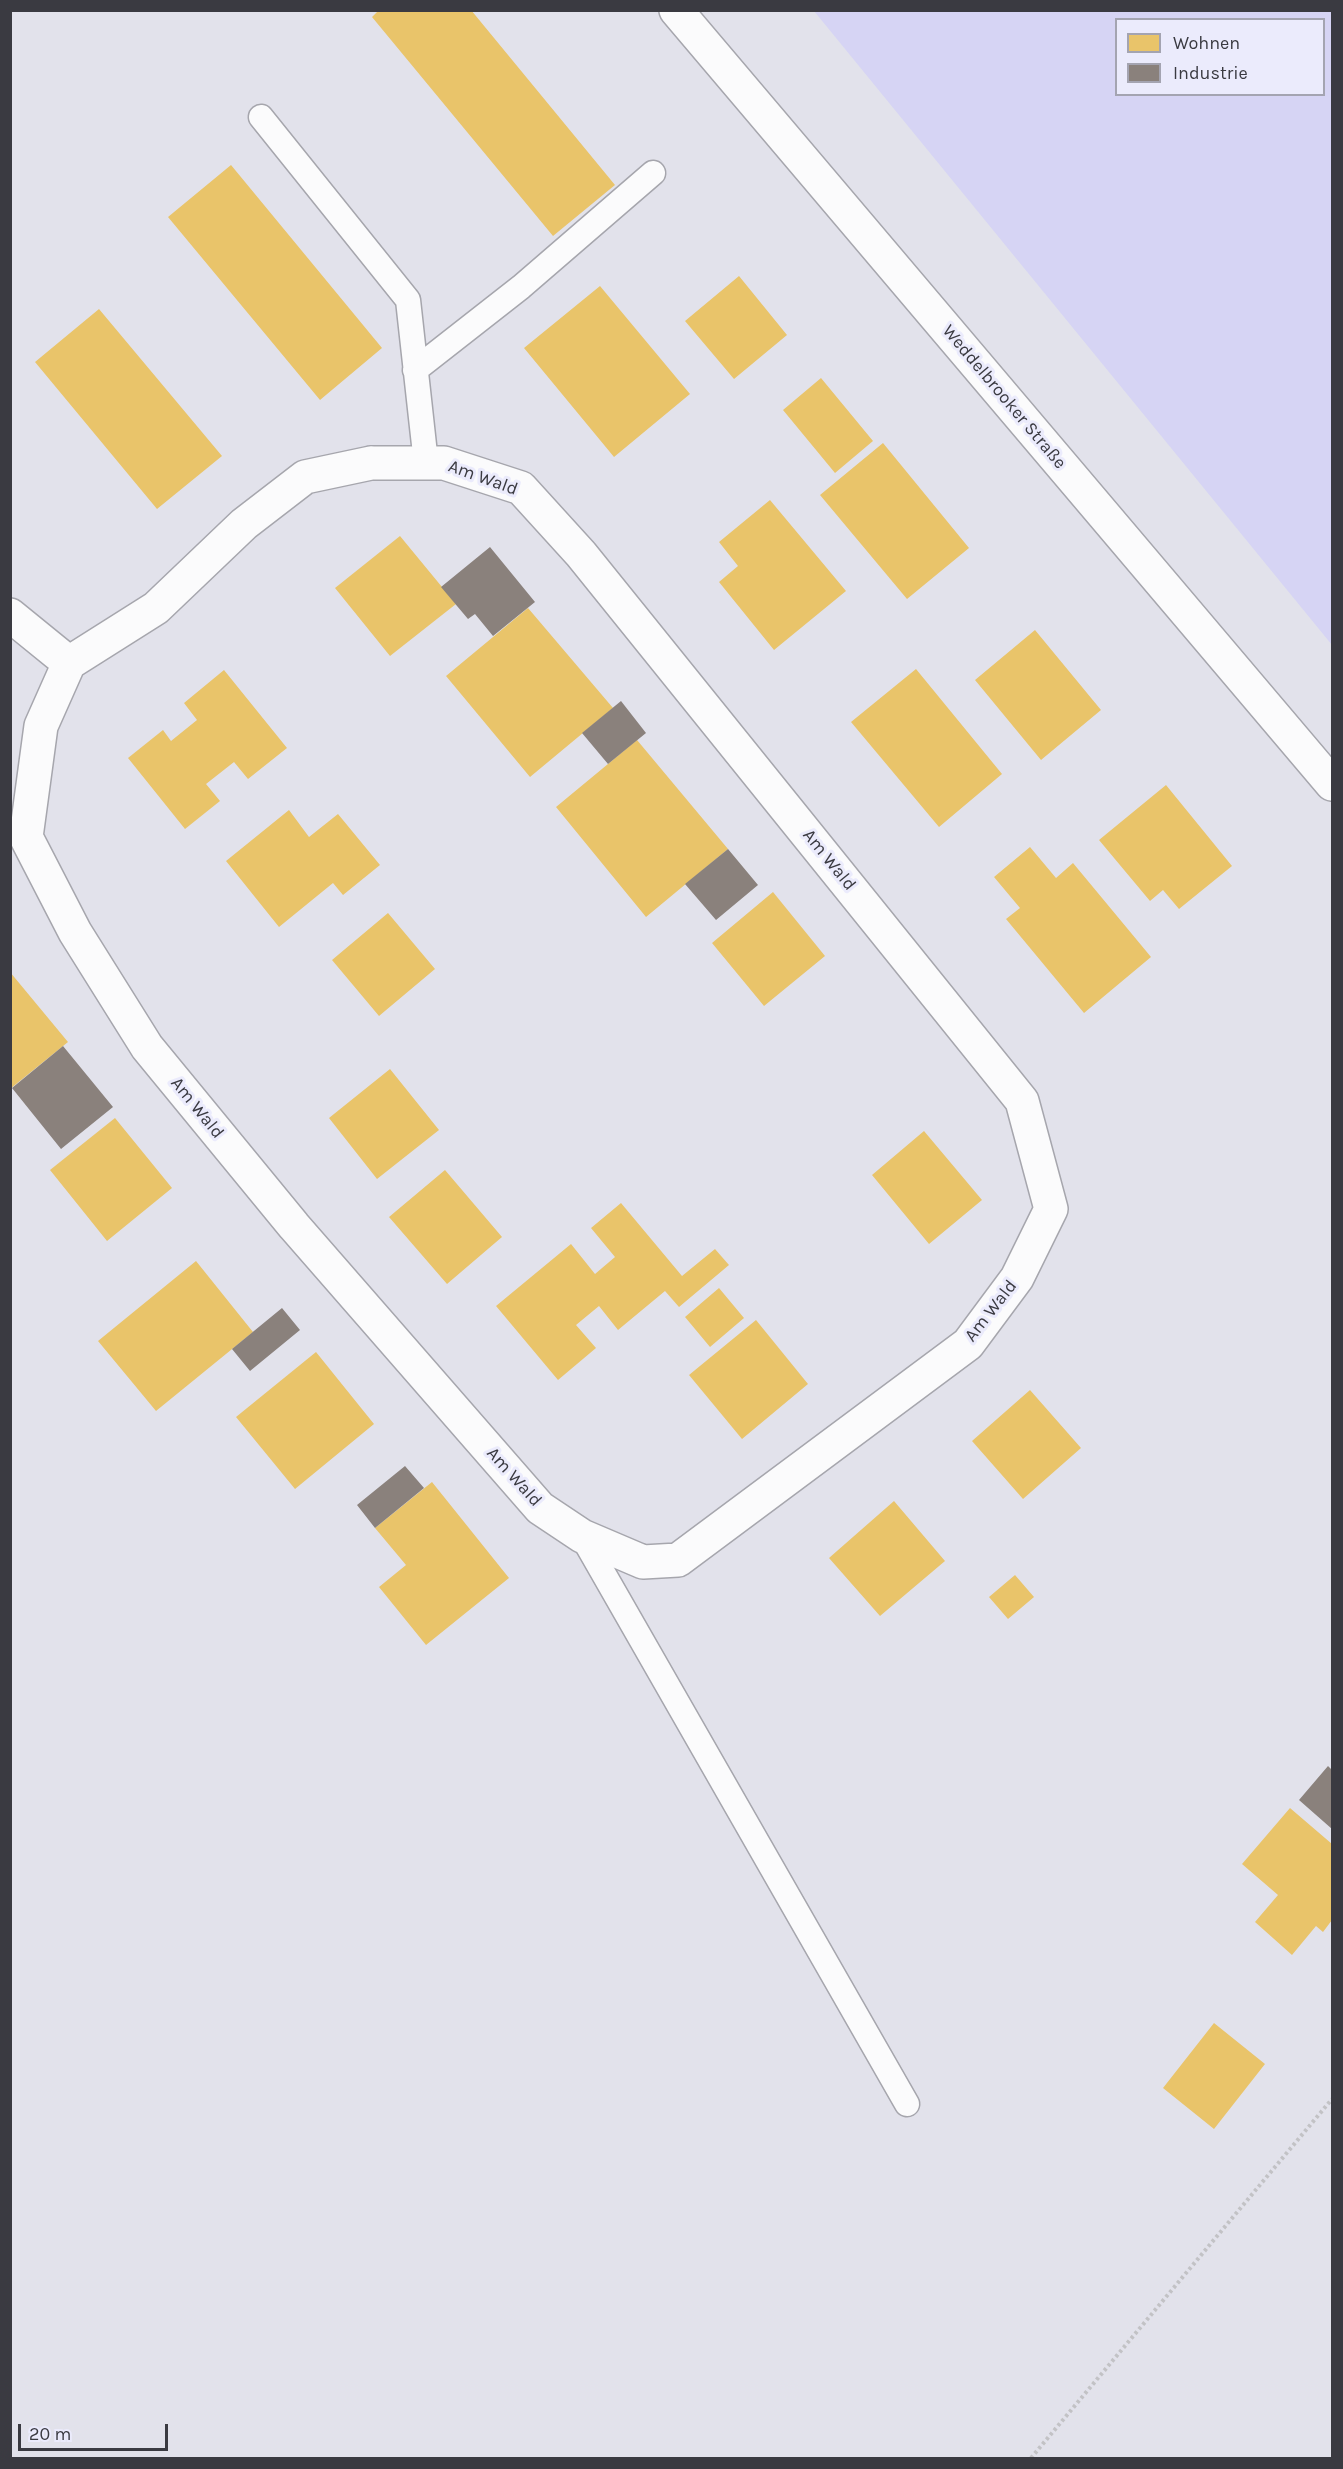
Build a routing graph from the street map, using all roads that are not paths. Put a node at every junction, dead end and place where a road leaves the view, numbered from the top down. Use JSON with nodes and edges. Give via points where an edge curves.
{"nodes":[{"id":1,"x":676,"y":10,"type":"edge"},
{"id":2,"x":261,"y":117,"type":"dead end"},
{"id":3,"x":652,"y":173,"type":"dead end"},
{"id":4,"x":416,"y":370,"type":"junction"},
{"id":5,"x":426,"y":463,"type":"junction"},
{"id":6,"x":10,"y":615,"type":"edge"},
{"id":7,"x":69,"y":663,"type":"junction"},
{"id":8,"x":1332,"y":784,"type":"edge"},
{"id":9,"x":582,"y":1536,"type":"junction"},
{"id":10,"x":907,"y":2104,"type":"dead end"}],
"edges":[{"from":1,"to":8,"type":"street","name":"Weddelbrooker Straße"},
{"from":2,"to":4,"type":"lane","via":[[408,300]]},
{"from":3,"to":4,"type":"lane","via":[[521,287]]},
{"from":4,"to":5,"type":"lane"},
{"from":5,"to":7,"type":"street","name":"Am Wald","via":[[371,463],[305,477],[244,524],[156,608]]},
{"from":5,"to":9,"type":"street","name":"Am Wald","via":[[444,462],[521,488],[581,554],[1022,1101],[1051,1209],[1017,1278],[968,1344],[678,1560],[643,1562]]},
{"from":6,"to":7,"type":"street"},
{"from":7,"to":9,"type":"street","name":"Am Wald","via":[[41,726],[26,837],[75,932],[147,1047],[294,1226],[540,1508]]},
{"from":9,"to":10,"type":"lane"}]}
